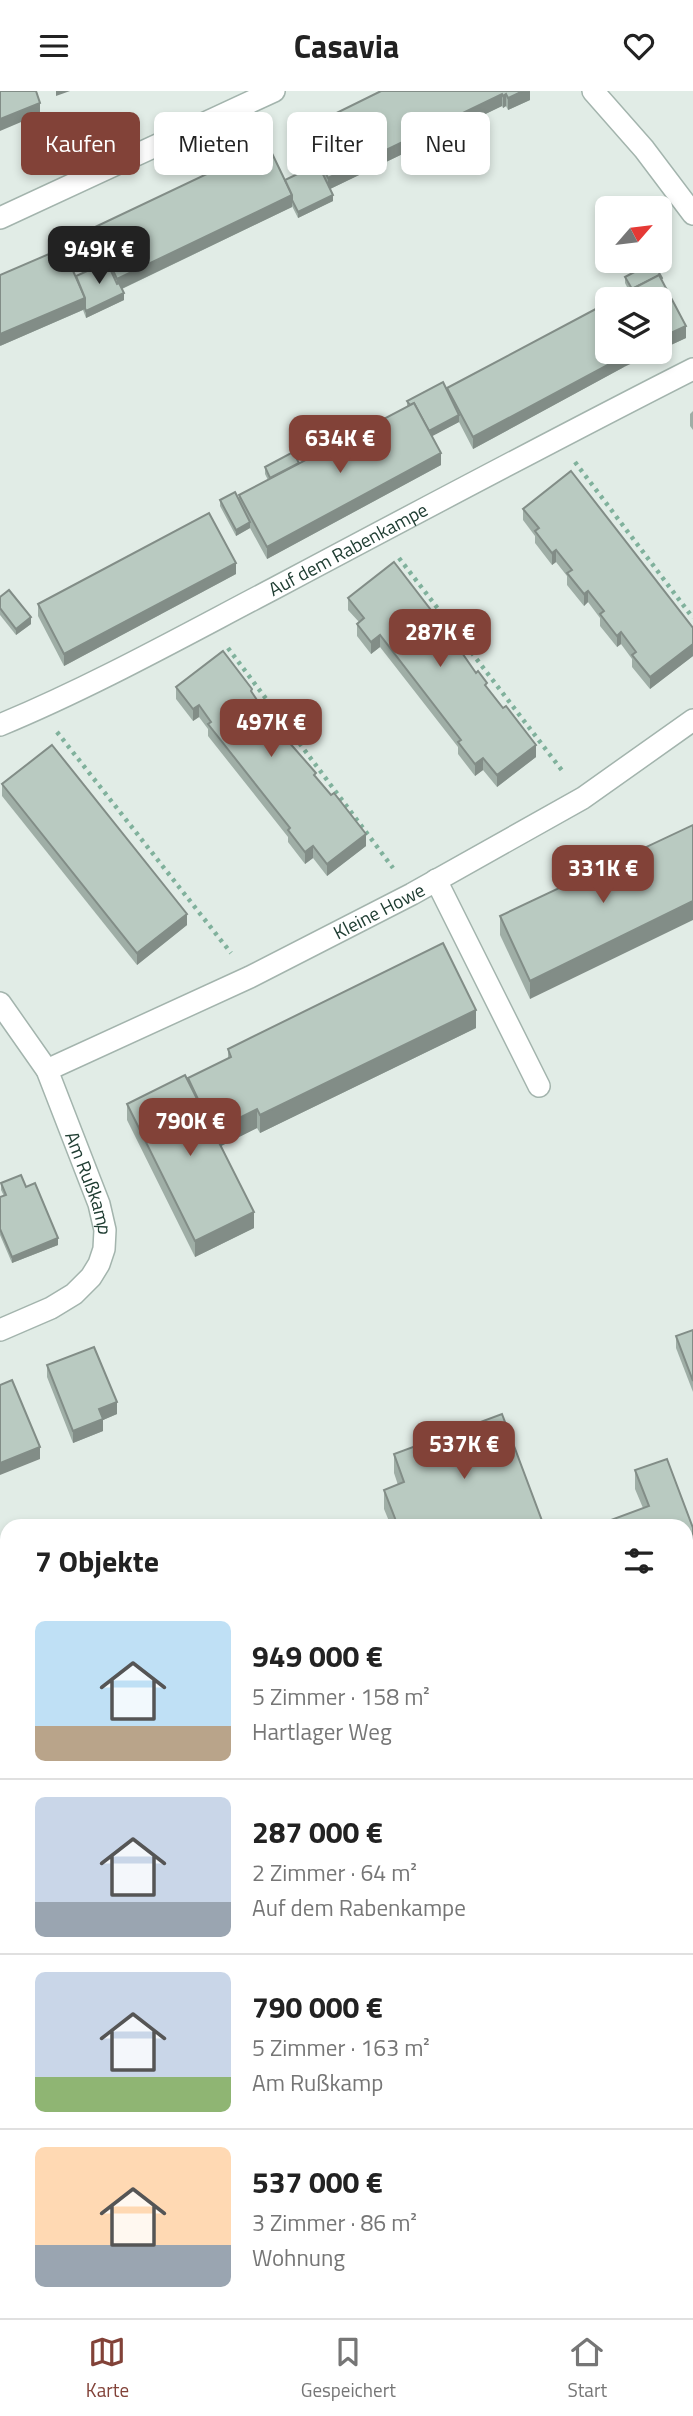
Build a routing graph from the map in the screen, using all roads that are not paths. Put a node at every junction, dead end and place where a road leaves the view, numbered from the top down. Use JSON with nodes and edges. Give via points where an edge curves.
{"nodes":[{"id":1,"x":274,"y":91,"type":"edge"},
{"id":2,"x":593,"y":91,"type":"edge"},
{"id":3,"x":693,"y":214,"type":"edge"},
{"id":4,"x":0,"y":218,"type":"edge"},
{"id":5,"x":693,"y":369,"type":"edge"},
{"id":6,"x":693,"y":720,"type":"edge"},
{"id":7,"x":0,"y":726,"type":"edge"},
{"id":8,"x":436,"y":880,"type":"junction"},
{"id":9,"x":0,"y":1003,"type":"edge"},
{"id":10,"x":47,"y":1070,"type":"junction"},
{"id":11,"x":539,"y":1086,"type":"dead end"},
{"id":12,"x":0,"y":1330,"type":"edge"}],
"edges":[{"from":1,"to":4,"type":"street"},
{"from":2,"to":3,"type":"street"},
{"from":5,"to":7,"type":"street","name":"Auf dem Rabenkampe"},
{"from":6,"to":8,"type":"street","name":"Kleine Howe","via":[[583,798]]},
{"from":8,"to":10,"type":"street","name":"Kleine Howe","via":[[250,977]]},
{"from":8,"to":11,"type":"street"},
{"from":9,"to":10,"type":"street","name":"Am Rußkamp"},
{"from":10,"to":12,"type":"street","name":"Am Rußkamp","via":[[99,1204],[104,1249],[91,1277],[74,1294]]}]}
